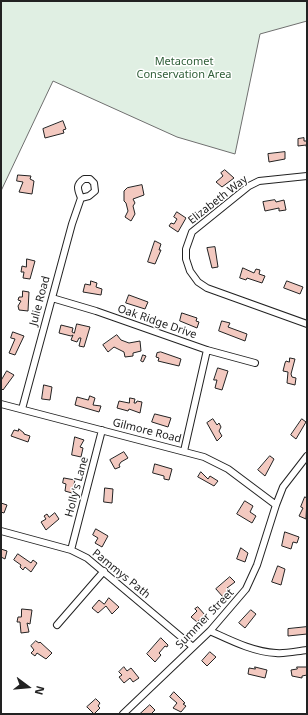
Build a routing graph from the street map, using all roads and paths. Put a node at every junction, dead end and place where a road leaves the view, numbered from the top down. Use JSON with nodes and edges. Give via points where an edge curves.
{"nodes":[{"id":1,"x":307,"y":176,"type":"edge"},
{"id":2,"x":81,"y":198,"type":"dead end"},
{"id":3,"x":52,"y":298,"type":"junction"},
{"id":4,"x":307,"y":324,"type":"edge"},
{"id":5,"x":207,"y":350,"type":"junction"},
{"id":6,"x":255,"y":364,"type":"dead end"},
{"id":7,"x":1,"y":404,"type":"edge"},
{"id":8,"x":22,"y":409,"type":"junction"},
{"id":9,"x":102,"y":430,"type":"junction"},
{"id":10,"x":184,"y":451,"type":"junction"},
{"id":11,"x":307,"y":456,"type":"edge"},
{"id":12,"x":276,"y":505,"type":"junction"},
{"id":13,"x":1,"y":531,"type":"edge"},
{"id":14,"x":71,"y":550,"type":"junction"},
{"id":15,"x":104,"y":571,"type":"junction"},
{"id":16,"x":57,"y":624,"type":"dead end"},
{"id":17,"x":210,"y":631,"type":"junction"},
{"id":18,"x":193,"y":647,"type":"junction"},
{"id":19,"x":307,"y":650,"type":"edge"},
{"id":20,"x":123,"y":714,"type":"edge"}],
"edges":[{"from":1,"to":4,"type":"street","name":"Elizabeth Way","via":[[259,181],[249,186],[192,232],[186,249],[190,271],[202,285]]},
{"from":2,"to":3,"type":"street","name":"Julie Road"},
{"from":3,"to":5,"type":"street","name":"Oak Ridge Drive"},
{"from":3,"to":8,"type":"street","name":"Julie Road"},
{"from":5,"to":6,"type":"street","name":"Oak Ridge Drive"},
{"from":5,"to":10,"type":"street"},
{"from":7,"to":8,"type":"street","name":"Gilmore Road"},
{"from":8,"to":9,"type":"street","name":"Gilmore Road"},
{"from":9,"to":10,"type":"street","name":"Gilmore Road"},
{"from":9,"to":14,"type":"street","name":"Holly's Lane"},
{"from":10,"to":12,"type":"street","name":"Gilmore Road","via":[[215,462]]},
{"from":11,"to":12,"type":"street","name":"Summer Street","via":[[283,487]]},
{"from":12,"to":17,"type":"street","name":"Summer Street","via":[[257,565],[246,590]]},
{"from":13,"to":14,"type":"street","name":"Pammys Path"},
{"from":14,"to":15,"type":"street","name":"Pammys Path"},
{"from":15,"to":16,"type":"street"},
{"from":15,"to":18,"type":"street","name":"Pammys Path"},
{"from":17,"to":18,"type":"street","name":"Summer Street"},
{"from":17,"to":19,"type":"street","via":[[243,646],[262,651],[276,653]]},
{"from":18,"to":20,"type":"street","name":"Summer Street"}]}
